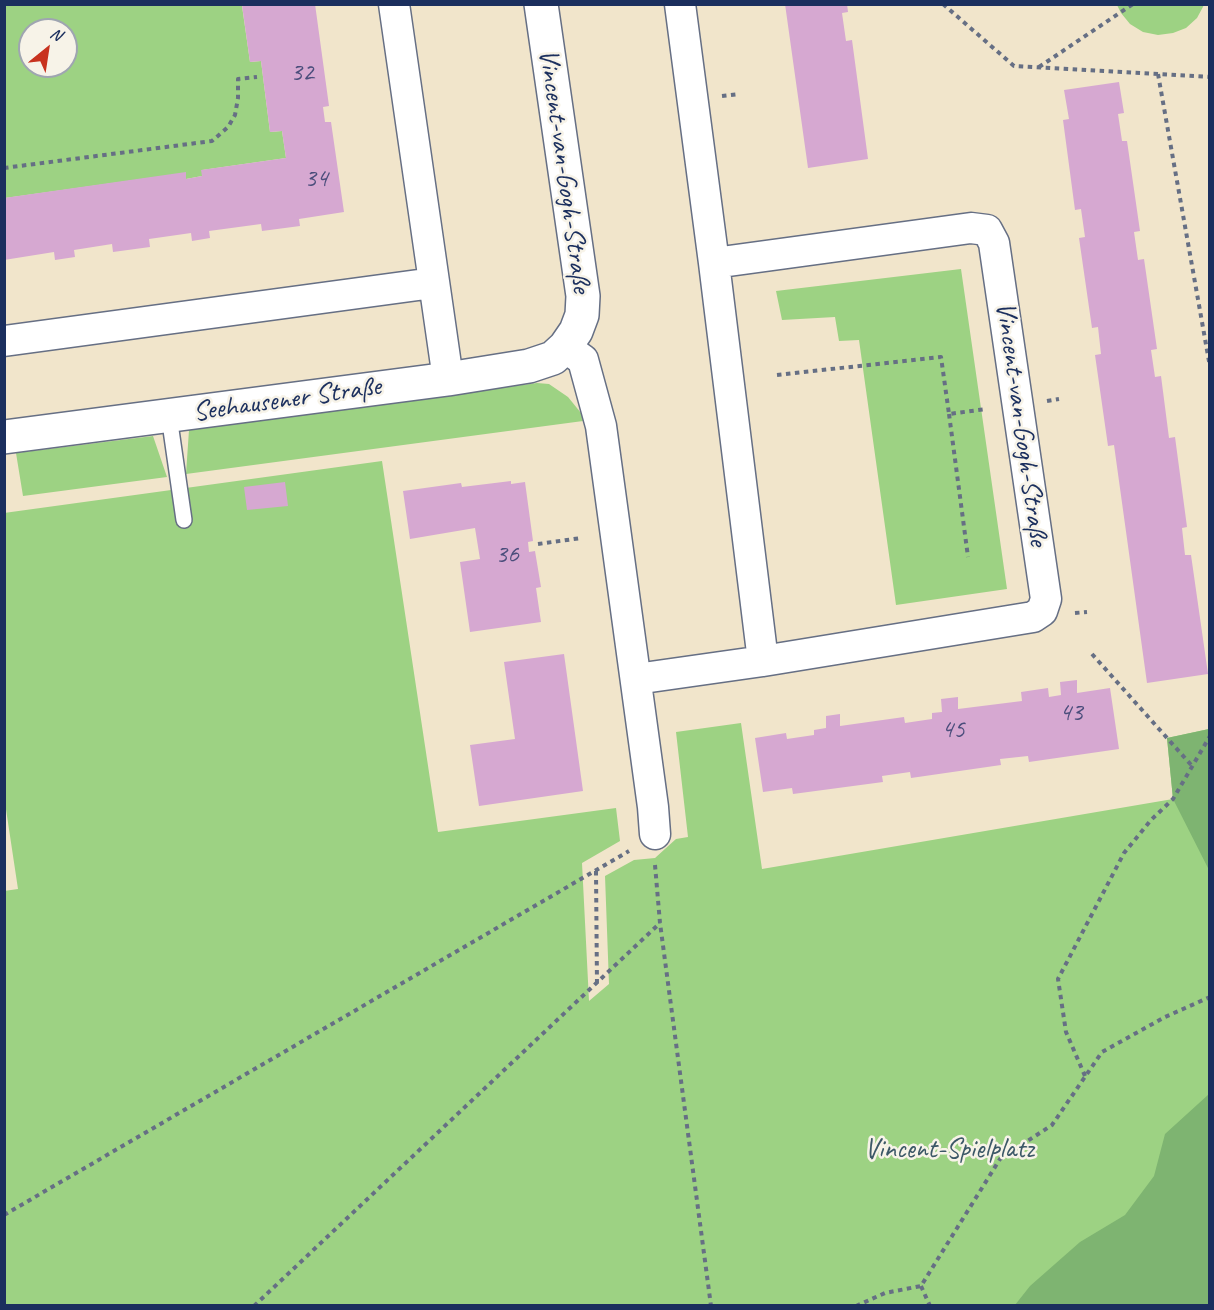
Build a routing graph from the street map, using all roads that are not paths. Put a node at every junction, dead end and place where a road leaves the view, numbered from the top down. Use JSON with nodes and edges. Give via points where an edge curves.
{"nodes":[{"id":1,"x":394,"y":4,"type":"edge"},
{"id":2,"x":541,"y":4,"type":"edge"},
{"id":3,"x":680,"y":4,"type":"edge"},
{"id":4,"x":714,"y":263,"type":"junction"},
{"id":5,"x":433,"y":284,"type":"junction"},
{"id":6,"x":4,"y":341,"type":"edge"},
{"id":7,"x":565,"y":347,"type":"junction"},
{"id":8,"x":448,"y":379,"type":"junction"},
{"id":9,"x":169,"y":416,"type":"junction"},
{"id":10,"x":4,"y":437,"type":"edge"},
{"id":11,"x":184,"y":520,"type":"dead end"},
{"id":12,"x":763,"y":660,"type":"junction"},
{"id":13,"x":636,"y":679,"type":"junction"},
{"id":14,"x":655,"y":834,"type":"road end"}],
"edges":[{"from":1,"to":5,"type":"street"},
{"from":2,"to":7,"type":"street","name":"Vincent-van-Gogh-Straße","via":[[583,296],[582,315]]},
{"from":3,"to":4,"type":"street"},
{"from":4,"to":12,"type":"street"},
{"from":4,"to":12,"type":"street","name":"Vincent-van-Gogh-Straße","via":[[971,228],[987,230],[994,243],[1046,599],[1042,611],[1033,618]]},
{"from":5,"to":6,"type":"street"},
{"from":5,"to":8,"type":"street"},
{"from":7,"to":8,"type":"street","name":"Seehausener Straße","via":[[553,358],[529,366]]},
{"from":7,"to":13,"type":"street","via":[[583,360],[601,426]]},
{"from":8,"to":9,"type":"street","name":"Seehausener Straße"},
{"from":9,"to":10,"type":"street","name":"Seehausener Straße"},
{"from":9,"to":11,"type":"lane"},
{"from":12,"to":13,"type":"street","name":"Vincent-van-Gogh-Straße"},
{"from":13,"to":14,"type":"street"}]}
